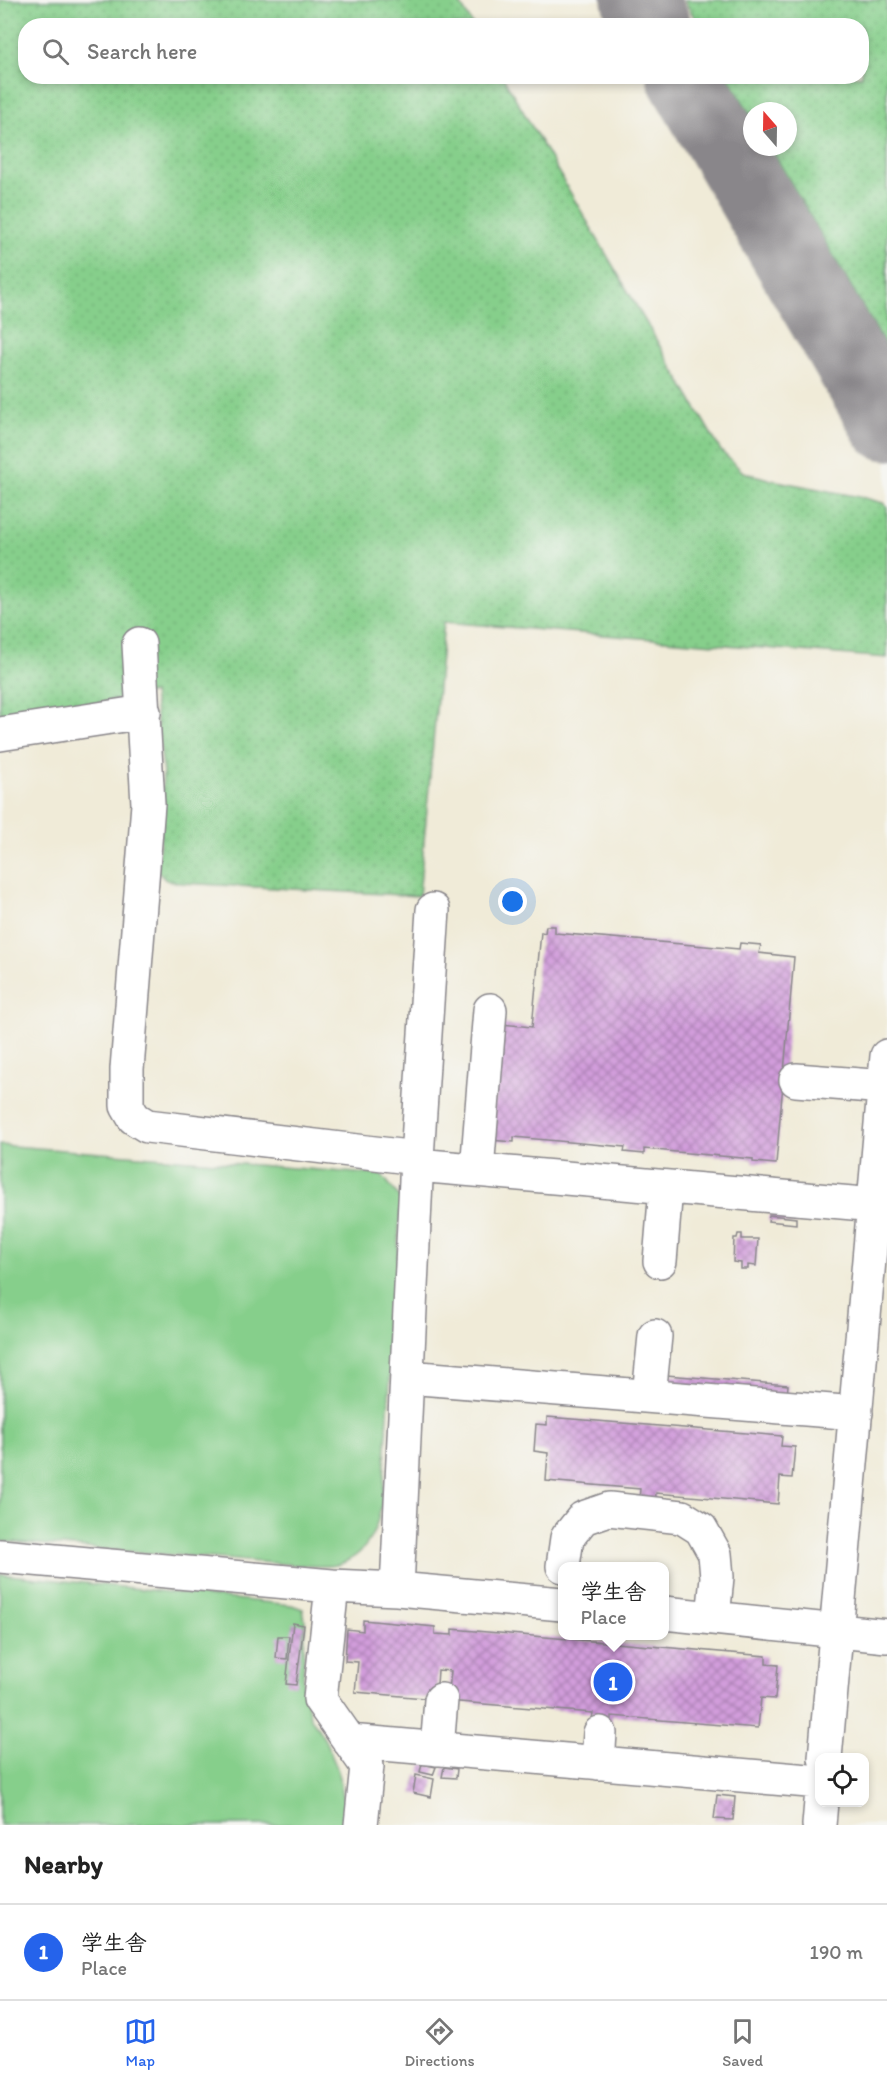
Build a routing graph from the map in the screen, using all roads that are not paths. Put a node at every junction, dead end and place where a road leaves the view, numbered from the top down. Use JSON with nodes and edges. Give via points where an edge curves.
{"nodes":[{"id":1,"x":139,"y":644,"type":"dead end"},
{"id":2,"x":144,"y":712,"type":"junction"},
{"id":3,"x":0,"y":734,"type":"edge"},
{"id":4,"x":433,"y":910,"type":"dead end"},
{"id":5,"x":490,"y":1010,"type":"dead end"},
{"id":6,"x":886,"y":1071,"type":"edge"},
{"id":7,"x":796,"y":1080,"type":"dead end"},
{"id":8,"x":417,"y":1162,"type":"junction"},
{"id":9,"x":477,"y":1170,"type":"junction"},
{"id":10,"x":666,"y":1188,"type":"junction"},
{"id":11,"x":881,"y":1205,"type":"edge"},
{"id":12,"x":660,"y":1261,"type":"dead end"},
{"id":13,"x":655,"y":1336,"type":"dead end"},
{"id":14,"x":407,"y":1377,"type":"junction"},
{"id":15,"x":649,"y":1396,"type":"junction"},
{"id":16,"x":856,"y":1413,"type":"junction"},
{"id":17,"x":0,"y":1556,"type":"edge"},
{"id":18,"x":564,"y":1562,"type":"edge"},
{"id":19,"x":332,"y":1586,"type":"junction"},
{"id":20,"x":397,"y":1589,"type":"junction"},
{"id":21,"x":558,"y":1594,"type":"edge"},
{"id":22,"x":669,"y":1614,"type":"edge"},
{"id":23,"x":713,"y":1618,"type":"junction"},
{"id":24,"x":836,"y":1631,"type":"junction"},
{"id":25,"x":887,"y":1636,"type":"edge"},
{"id":26,"x":441,"y":1700,"type":"dead end"},
{"id":27,"x":349,"y":1741,"type":"junction"},
{"id":28,"x":437,"y":1749,"type":"junction"},
{"id":29,"x":825,"y":1753,"type":"edge"},
{"id":30,"x":815,"y":1781,"type":"edge"},
{"id":31,"x":821,"y":1807,"type":"edge"},
{"id":32,"x":361,"y":1825,"type":"edge"},
{"id":33,"x":819,"y":1825,"type":"edge"}],
"edges":[{"from":1,"to":2,"type":"lane"},
{"from":2,"to":3,"type":"lane"},
{"from":2,"to":8,"type":"lane","via":[[148,804],[126,1084],[127,1106],[134,1118],[147,1126]]},
{"from":4,"to":8,"type":"lane"},
{"from":5,"to":9,"type":"lane"},
{"from":6,"to":7,"type":"lane"},
{"from":6,"to":11,"type":"lane"},
{"from":8,"to":9,"type":"lane"},
{"from":8,"to":14,"type":"lane"},
{"from":9,"to":10,"type":"lane"},
{"from":10,"to":11,"type":"lane"},
{"from":10,"to":12,"type":"lane"},
{"from":11,"to":16,"type":"lane"},
{"from":13,"to":15,"type":"lane"},
{"from":14,"to":15,"type":"lane"},
{"from":14,"to":20,"type":"lane"},
{"from":15,"to":16,"type":"lane"},
{"from":16,"to":24,"type":"lane"},
{"from":17,"to":19,"type":"lane"},
{"from":18,"to":23,"type":"lane","via":[[567,1538],[583,1518],[609,1509],[682,1517],[701,1529],[715,1554]]},
{"from":19,"to":20,"type":"lane"},
{"from":19,"to":27,"type":"lane","via":[[320,1699]]},
{"from":20,"to":21,"type":"lane"},
{"from":22,"to":23,"type":"lane"},
{"from":23,"to":24,"type":"lane"},
{"from":24,"to":25,"type":"lane"},
{"from":24,"to":29,"type":"lane"},
{"from":26,"to":28,"type":"lane"},
{"from":27,"to":28,"type":"lane"},
{"from":27,"to":32,"type":"lane","via":[[367,1766]]},
{"from":28,"to":30,"type":"lane","via":[[599,1748]]},
{"from":31,"to":33,"type":"lane"}]}
